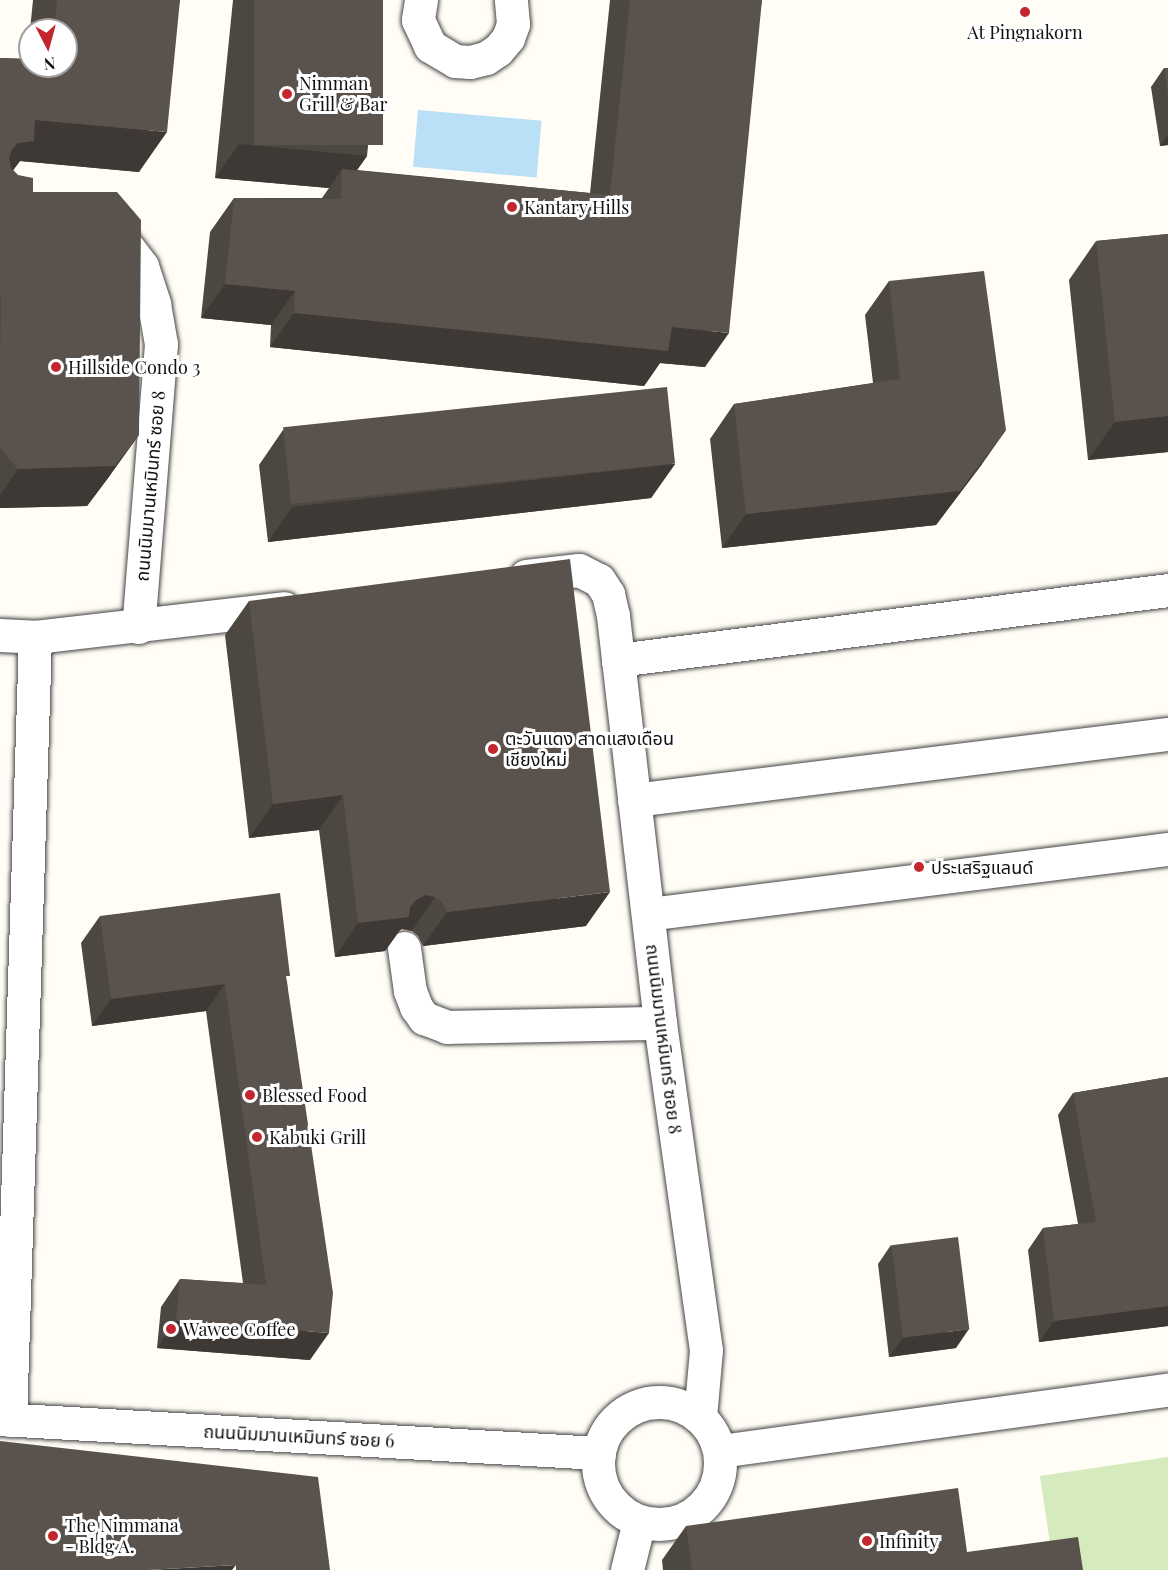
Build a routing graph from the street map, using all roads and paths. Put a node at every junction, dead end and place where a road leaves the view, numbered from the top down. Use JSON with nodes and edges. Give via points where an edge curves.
{"nodes":[{"id":1,"x":421,"y":0,"type":"edge"},
{"id":2,"x":511,"y":0,"type":"edge"},
{"id":3,"x":93,"y":212,"type":"edge"},
{"id":4,"x":498,"y":580,"type":"edge"},
{"id":5,"x":1168,"y":590,"type":"edge"},
{"id":6,"x":312,"y":604,"type":"edge"},
{"id":7,"x":138,"y":627,"type":"junction"},
{"id":8,"x":0,"y":635,"type":"edge"},
{"id":9,"x":35,"y":637,"type":"junction"},
{"id":10,"x":618,"y":660,"type":"junction"},
{"id":11,"x":1168,"y":734,"type":"edge"},
{"id":12,"x":634,"y":800,"type":"junction"},
{"id":13,"x":1168,"y":849,"type":"edge"},
{"id":14,"x":648,"y":914,"type":"junction"},
{"id":15,"x":404,"y":948,"type":"edge"},
{"id":16,"x":660,"y":1023,"type":"junction"},
{"id":17,"x":1168,"y":1390,"type":"edge"},
{"id":18,"x":700,"y":1417,"type":"junction"},
{"id":19,"x":5,"y":1419,"type":"edge"},
{"id":20,"x":720,"y":1451,"type":"junction"},
{"id":21,"x":599,"y":1453,"type":"junction"},
{"id":22,"x":639,"y":1521,"type":"junction"},
{"id":23,"x":627,"y":1570,"type":"edge"}],
"edges":[{"from":1,"to":2,"type":"street","via":[[418,20],[430,46],[455,61],[470,62],[486,58],[508,38],[513,24]]},
{"from":3,"to":7,"type":"street","name":"ถนนนิมมานเหมินทร์ ซอย 8","via":[[108,222],[142,266],[161,344]]},
{"from":4,"to":10,"type":"street","name":"ถนนนิมมานเหมินทร์ ซอย 8","via":[[579,570],[599,580],[608,594]]},
{"from":5,"to":10,"type":"street"},
{"from":6,"to":7,"type":"street"},
{"from":7,"to":9,"type":"street"},
{"from":8,"to":9,"type":"street"},
{"from":9,"to":19,"type":"street"},
{"from":10,"to":12,"type":"street","name":"ถนนนิมมานเหมินทร์ ซอย 8"},
{"from":11,"to":12,"type":"street"},
{"from":12,"to":14,"type":"street","name":"ถนนนิมมานเหมินทร์ ซอย 8"},
{"from":13,"to":14,"type":"street"},
{"from":14,"to":16,"type":"street","name":"ถนนนิมมานเหมินทร์ ซอย 8"},
{"from":15,"to":16,"type":"street","via":[[416,1007],[424,1018],[447,1027]]},
{"from":16,"to":18,"type":"street","name":"ถนนนิมมานเหมินทร์ ซอย 8","via":[[706,1350]]},
{"from":17,"to":20,"type":"street"},
{"from":18,"to":20,"type":"street","via":[[713,1433]]},
{"from":18,"to":21,"type":"street","via":[[667,1402],[630,1409],[604,1435]]},
{"from":19,"to":21,"type":"street","name":"ถนนนิมมานเหมินทร์ ซอย 6"},
{"from":20,"to":22,"type":"street","via":[[721,1469],[706,1502],[675,1522]]},
{"from":21,"to":22,"type":"street","via":[[602,1487],[618,1507]]},
{"from":22,"to":23,"type":"street"}]}
